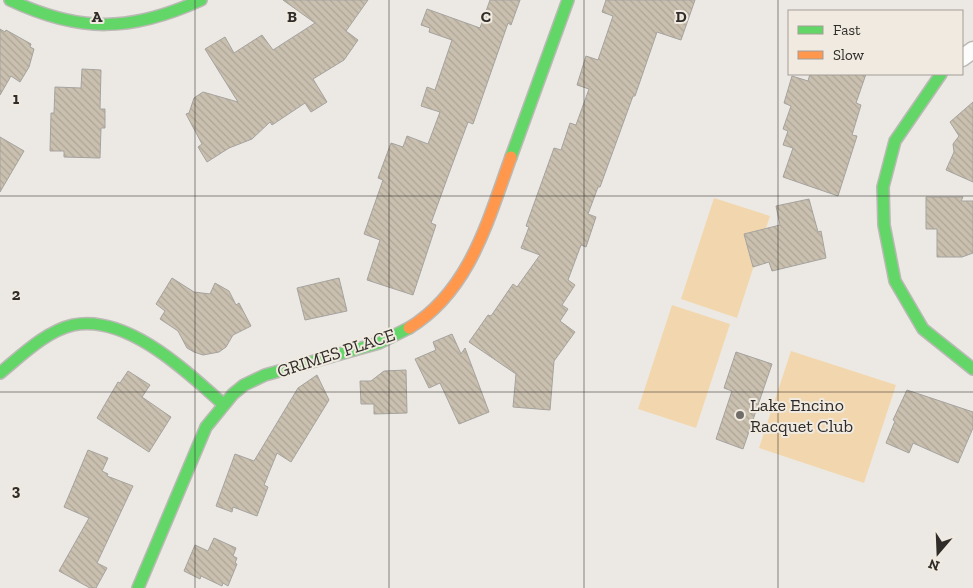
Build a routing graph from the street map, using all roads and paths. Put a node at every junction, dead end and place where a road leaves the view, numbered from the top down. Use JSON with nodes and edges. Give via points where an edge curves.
{"nodes":[{"id":1,"x":10,"y":0,"type":"edge"},
{"id":2,"x":201,"y":0,"type":"edge"},
{"id":3,"x":568,"y":0,"type":"edge"},
{"id":4,"x":940,"y":75,"type":"edge"},
{"id":5,"x":973,"y":369,"type":"edge"},
{"id":6,"x":0,"y":373,"type":"edge"},
{"id":7,"x":222,"y":404,"type":"junction"},
{"id":8,"x":138,"y":588,"type":"edge"}],
"edges":[{"from":1,"to":2,"type":"street","via":[[54,19],[107,28],[144,22],[180,11]]},
{"from":3,"to":7,"type":"street","name":"GRIMES PLACE","via":[[476,251],[451,293],[421,321],[392,338],[280,370],[243,386]]},
{"from":4,"to":5,"type":"street","via":[[895,140],[883,187],[884,225],[895,281],[923,329]]},
{"from":6,"to":7,"type":"street","via":[[32,348],[71,325],[101,325],[136,338],[173,360]]},
{"from":7,"to":8,"type":"street","name":"GRIMES PLACE","via":[[206,427]]}]}
